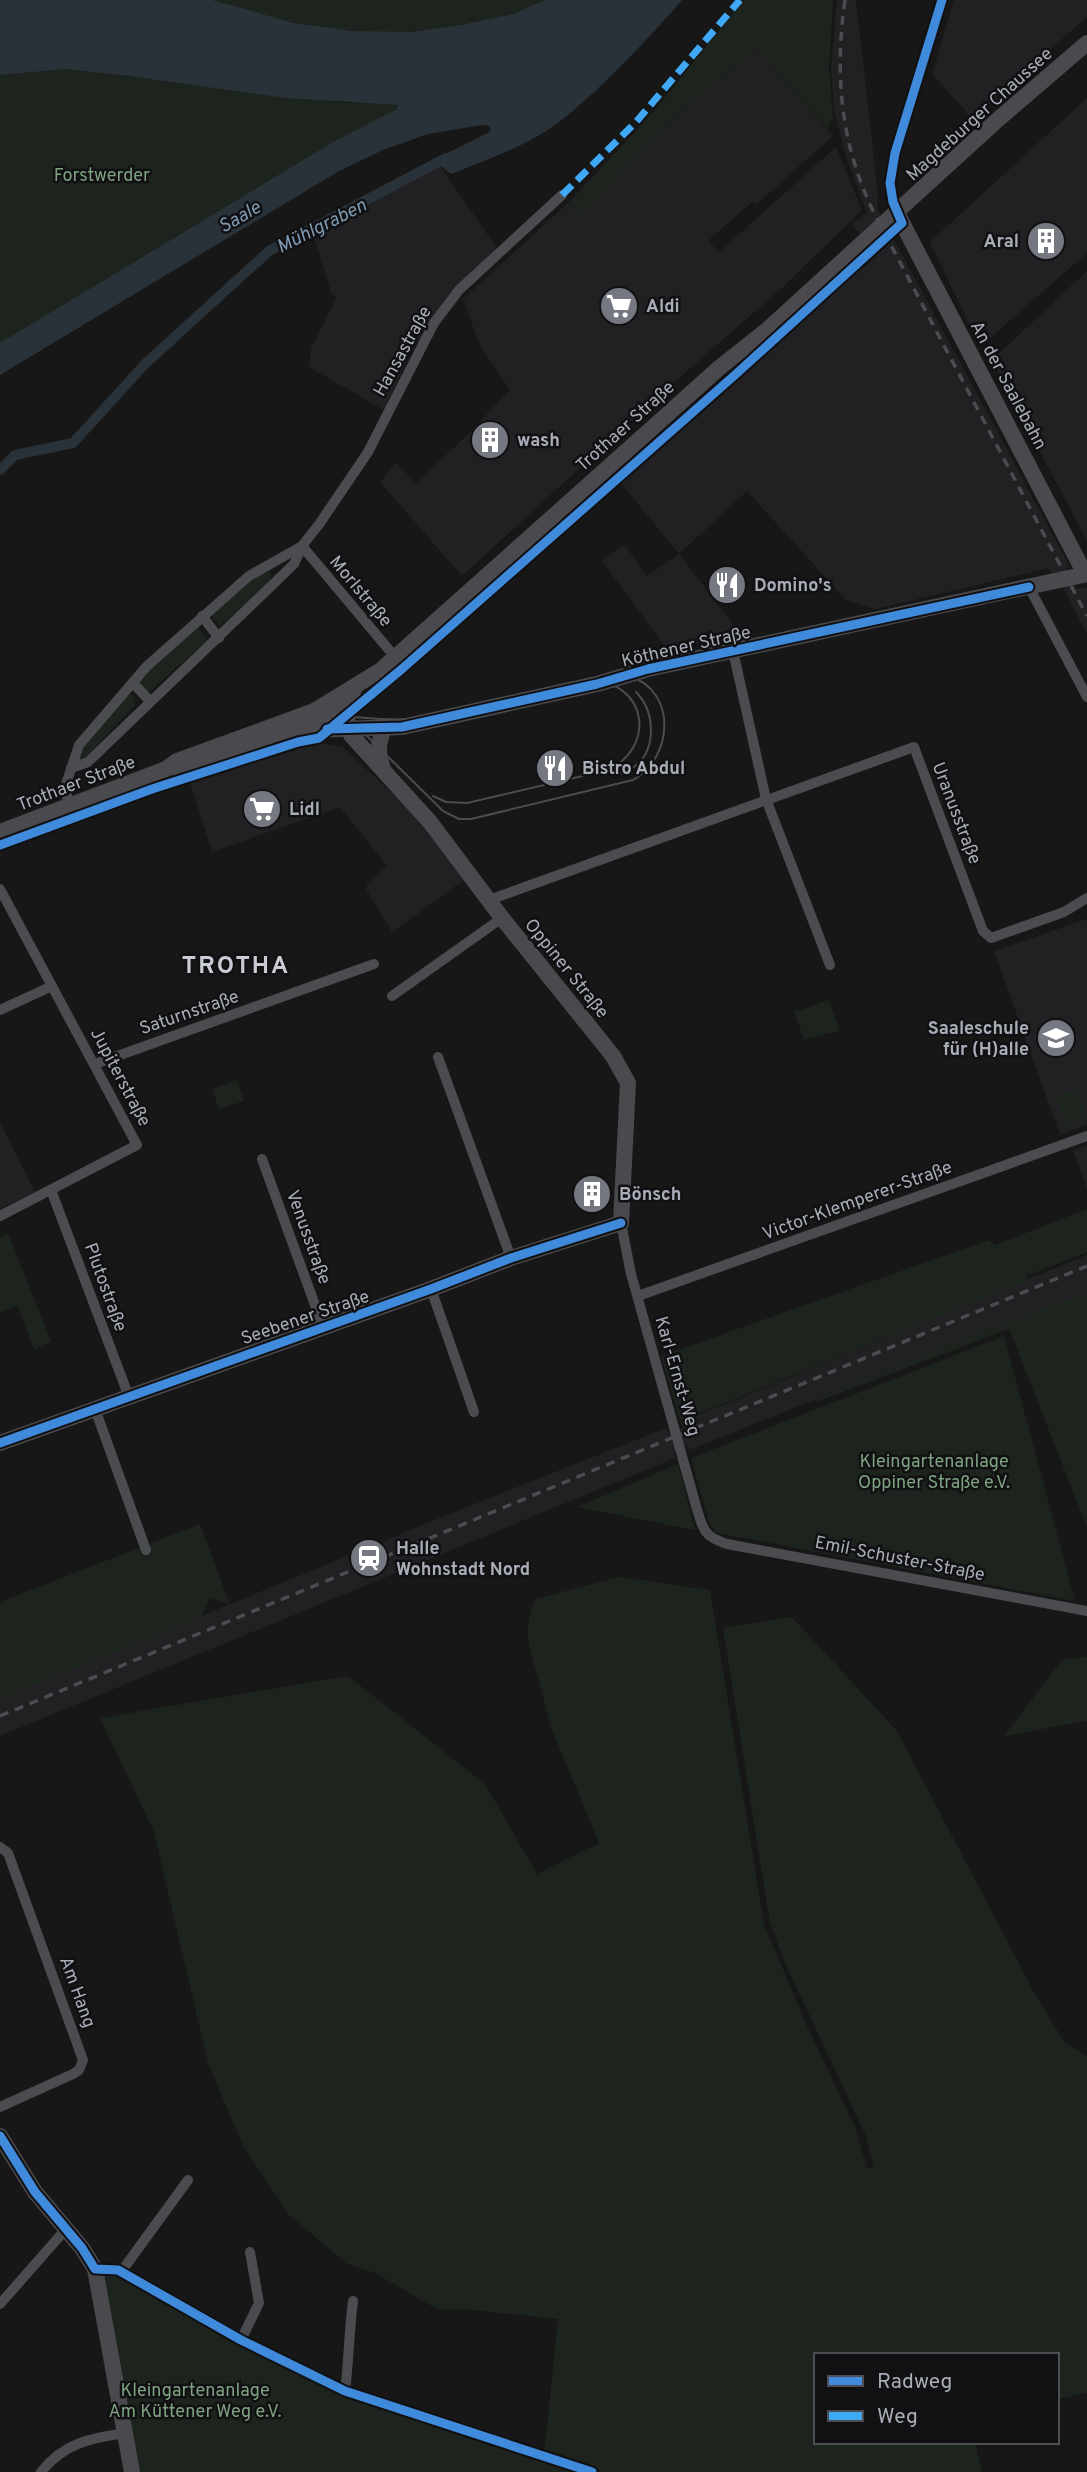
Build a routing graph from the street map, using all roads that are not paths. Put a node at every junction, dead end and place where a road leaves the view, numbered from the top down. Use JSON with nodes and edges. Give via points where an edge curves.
{"nodes":[{"id":1,"x":942,"y":0,"type":"edge"},
{"id":2,"x":1087,"y":43,"type":"edge"},
{"id":3,"x":562,"y":195,"type":"dead end"},
{"id":4,"x":897,"y":214,"type":"junction"},
{"id":5,"x":302,"y":546,"type":"junction"},
{"id":6,"x":271,"y":563,"type":"junction"},
{"id":7,"x":1086,"y":574,"type":"edge"},
{"id":8,"x":282,"y":576,"type":"junction"},
{"id":9,"x":1029,"y":587,"type":"junction"},
{"id":10,"x":202,"y":616,"type":"junction"},
{"id":11,"x":219,"y":638,"type":"junction"},
{"id":12,"x":733,"y":651,"type":"junction"},
{"id":13,"x":395,"y":657,"type":"junction"},
{"id":14,"x":381,"y":670,"type":"junction"},
{"id":15,"x":133,"y":682,"type":"junction"},
{"id":16,"x":355,"y":687,"type":"junction"},
{"id":17,"x":1087,"y":697,"type":"edge"},
{"id":18,"x":150,"y":701,"type":"junction"},
{"id":19,"x":345,"y":711,"type":"junction"},
{"id":20,"x":348,"y":728,"type":"junction"},
{"id":21,"x":384,"y":728,"type":"junction"},
{"id":22,"x":308,"y":730,"type":"junction"},
{"id":23,"x":71,"y":768,"type":"junction"},
{"id":24,"x":166,"y":769,"type":"junction"},
{"id":25,"x":384,"y":771,"type":"junction"},
{"id":26,"x":766,"y":799,"type":"junction"},
{"id":27,"x":68,"y":806,"type":"junction"},
{"id":28,"x":0,"y":832,"type":"edge"},
{"id":29,"x":0,"y":889,"type":"edge"},
{"id":30,"x":1087,"y":898,"type":"edge"},
{"id":31,"x":489,"y":900,"type":"junction"},
{"id":32,"x":502,"y":918,"type":"junction"},
{"id":33,"x":374,"y":964,"type":"dead end"},
{"id":34,"x":830,"y":965,"type":"dead end"},
{"id":35,"x":52,"y":986,"type":"junction"},
{"id":36,"x":392,"y":996,"type":"dead end"},
{"id":37,"x":0,"y":1010,"type":"edge"},
{"id":38,"x":438,"y":1057,"type":"dead end"},
{"id":39,"x":95,"y":1064,"type":"junction"},
{"id":40,"x":1087,"y":1136,"type":"edge"},
{"id":41,"x":262,"y":1159,"type":"dead end"},
{"id":42,"x":51,"y":1190,"type":"junction"},
{"id":43,"x":0,"y":1216,"type":"edge"},
{"id":44,"x":621,"y":1223,"type":"junction"},
{"id":45,"x":511,"y":1258,"type":"junction"},
{"id":46,"x":431,"y":1289,"type":"junction"},
{"id":47,"x":638,"y":1296,"type":"junction"},
{"id":48,"x":323,"y":1327,"type":"junction"},
{"id":49,"x":129,"y":1397,"type":"junction"},
{"id":50,"x":95,"y":1409,"type":"junction"},
{"id":51,"x":474,"y":1412,"type":"dead end"},
{"id":52,"x":0,"y":1443,"type":"edge"},
{"id":53,"x":709,"y":1536,"type":"joint"},
{"id":54,"x":146,"y":1550,"type":"dead end"},
{"id":55,"x":1087,"y":1611,"type":"edge"},
{"id":56,"x":0,"y":1847,"type":"edge"},
{"id":57,"x":0,"y":2107,"type":"edge"},
{"id":58,"x":0,"y":2136,"type":"edge"},
{"id":59,"x":188,"y":2180,"type":"dead end"},
{"id":60,"x":66,"y":2229,"type":"junction"},
{"id":61,"x":250,"y":2252,"type":"dead end"},
{"id":62,"x":95,"y":2269,"type":"junction"},
{"id":63,"x":121,"y":2272,"type":"junction"},
{"id":64,"x":353,"y":2301,"type":"dead end"},
{"id":65,"x":0,"y":2304,"type":"edge"},
{"id":66,"x":241,"y":2340,"type":"junction"},
{"id":67,"x":345,"y":2391,"type":"junction"},
{"id":68,"x":125,"y":2432,"type":"junction"},
{"id":69,"x":540,"y":2455,"type":"dead end"},
{"id":70,"x":41,"y":2472,"type":"edge"},
{"id":71,"x":132,"y":2472,"type":"edge"}],
"edges":[{"from":1,"to":4,"type":"street","via":[[895,153],[890,183]]},
{"from":2,"to":4,"type":"main road","name":"Magdeburger Chaussee"},
{"from":3,"to":5,"type":"street","name":"Hansastraße","via":[[459,290],[434,323],[368,452]]},
{"from":4,"to":7,"type":"main road","name":"An der Saalebahn"},
{"from":4,"to":13,"type":"main road","name":"Trothaer Straße"},
{"from":5,"to":6,"type":"street"},
{"from":5,"to":8,"type":"street","name":"Hansastraße"},
{"from":5,"to":13,"type":"street","name":"Morlstraße"},
{"from":6,"to":8,"type":"street"},
{"from":6,"to":10,"type":"street","via":[[248,576]]},
{"from":7,"to":9,"type":"main road","name":"Köthener Straße"},
{"from":8,"to":11,"type":"street","name":"Hansastraße"},
{"from":9,"to":12,"type":"main road","name":"Köthener Straße"},
{"from":9,"to":17,"type":"street"},
{"from":10,"to":11,"type":"street"},
{"from":10,"to":15,"type":"street"},
{"from":11,"to":18,"type":"street","name":"Hansastraße"},
{"from":12,"to":21,"type":"main road","name":"Köthener Straße"},
{"from":12,"to":26,"type":"street"},
{"from":13,"to":14,"type":"main road","name":"Trothaer Straße"},
{"from":14,"to":16,"type":"main road","name":"Trothaer Straße"},
{"from":14,"to":19,"type":"main road","name":"Trothaer Straße"},
{"from":15,"to":18,"type":"street"},
{"from":15,"to":23,"type":"street","via":[[79,745]]},
{"from":16,"to":19,"type":"main road"},
{"from":16,"to":24,"type":"main road","name":"Trothaer Straße","via":[[314,711]]},
{"from":18,"to":23,"type":"street","name":"Hansastraße","via":[[88,762]]},
{"from":19,"to":20,"type":"main road","name":"Oppiner Straße"},
{"from":19,"to":22,"type":"main road","name":"Trothaer Straße"},
{"from":20,"to":21,"type":"main road","name":"Köthener Straße"},
{"from":20,"to":22,"type":"main road","name":"Köthener Straße"},
{"from":20,"to":25,"type":"main road","name":"Oppiner Straße"},
{"from":21,"to":25,"type":"main road","via":[[377,755]]},
{"from":22,"to":24,"type":"main road","name":"Trothaer Straße","via":[[208,763]]},
{"from":23,"to":27,"type":"street","via":[[66,784]]},
{"from":24,"to":27,"type":"main road","name":"Trothaer Straße"},
{"from":25,"to":31,"type":"main road","name":"Oppiner Straße"},
{"from":26,"to":30,"type":"street","name":"Uranusstraße","via":[[914,747],[983,931],[991,938],[1064,912]]},
{"from":26,"to":31,"type":"street","name":"Uranusstraße"},
{"from":26,"to":34,"type":"street"},
{"from":27,"to":28,"type":"main road","name":"Trothaer Straße"},
{"from":29,"to":35,"type":"street","name":"Jupiterstraße"},
{"from":31,"to":32,"type":"main road","name":"Oppiner Straße"},
{"from":32,"to":36,"type":"street"},
{"from":32,"to":44,"type":"main road","name":"Oppiner Straße","via":[[613,1056],[628,1083]]},
{"from":33,"to":39,"type":"street","name":"Saturnstraße"},
{"from":35,"to":37,"type":"street"},
{"from":35,"to":39,"type":"street","name":"Jupiterstraße"},
{"from":38,"to":45,"type":"street"},
{"from":39,"to":42,"type":"street","name":"Jupiterstraße","via":[[137,1145]]},
{"from":40,"to":47,"type":"street","name":"Victor-Klemperer-Straße"},
{"from":41,"to":48,"type":"street","name":"Venusstraße"},
{"from":42,"to":43,"type":"street","name":"Jupiterstraße"},
{"from":42,"to":49,"type":"street","name":"Plutostraße"},
{"from":44,"to":45,"type":"main road","name":"Seebener Straße"},
{"from":44,"to":47,"type":"street","name":"Karl-Ernst-Weg"},
{"from":45,"to":46,"type":"main road","name":"Seebener Straße"},
{"from":46,"to":48,"type":"main road","name":"Seebener Straße"},
{"from":46,"to":51,"type":"street"},
{"from":47,"to":53,"type":"street","name":"Karl-Ernst-Weg","via":[[700,1521]]},
{"from":48,"to":49,"type":"main road","name":"Seebener Straße"},
{"from":49,"to":50,"type":"main road","name":"Seebener Straße"},
{"from":50,"to":52,"type":"main road","name":"Seebener Straße"},
{"from":50,"to":54,"type":"street"},
{"from":53,"to":55,"type":"street","name":"Emil-Schuster-Straße","via":[[727,1544]]},
{"from":56,"to":57,"type":"street","name":"Am Hang","via":[[8,1853],[83,2060],[74,2074]]},
{"from":58,"to":60,"type":"main road","via":[[35,2192]]},
{"from":59,"to":63,"type":"street"},
{"from":60,"to":62,"type":"main road"},
{"from":60,"to":65,"type":"street"},
{"from":61,"to":66,"type":"street","via":[[258,2303]]},
{"from":62,"to":63,"type":"street"},
{"from":62,"to":68,"type":"main road"},
{"from":63,"to":66,"type":"street"},
{"from":64,"to":67,"type":"street"},
{"from":66,"to":67,"type":"street"},
{"from":67,"to":69,"type":"street"},
{"from":68,"to":70,"type":"street","via":[[87,2439]]},
{"from":68,"to":71,"type":"main road"}]}
